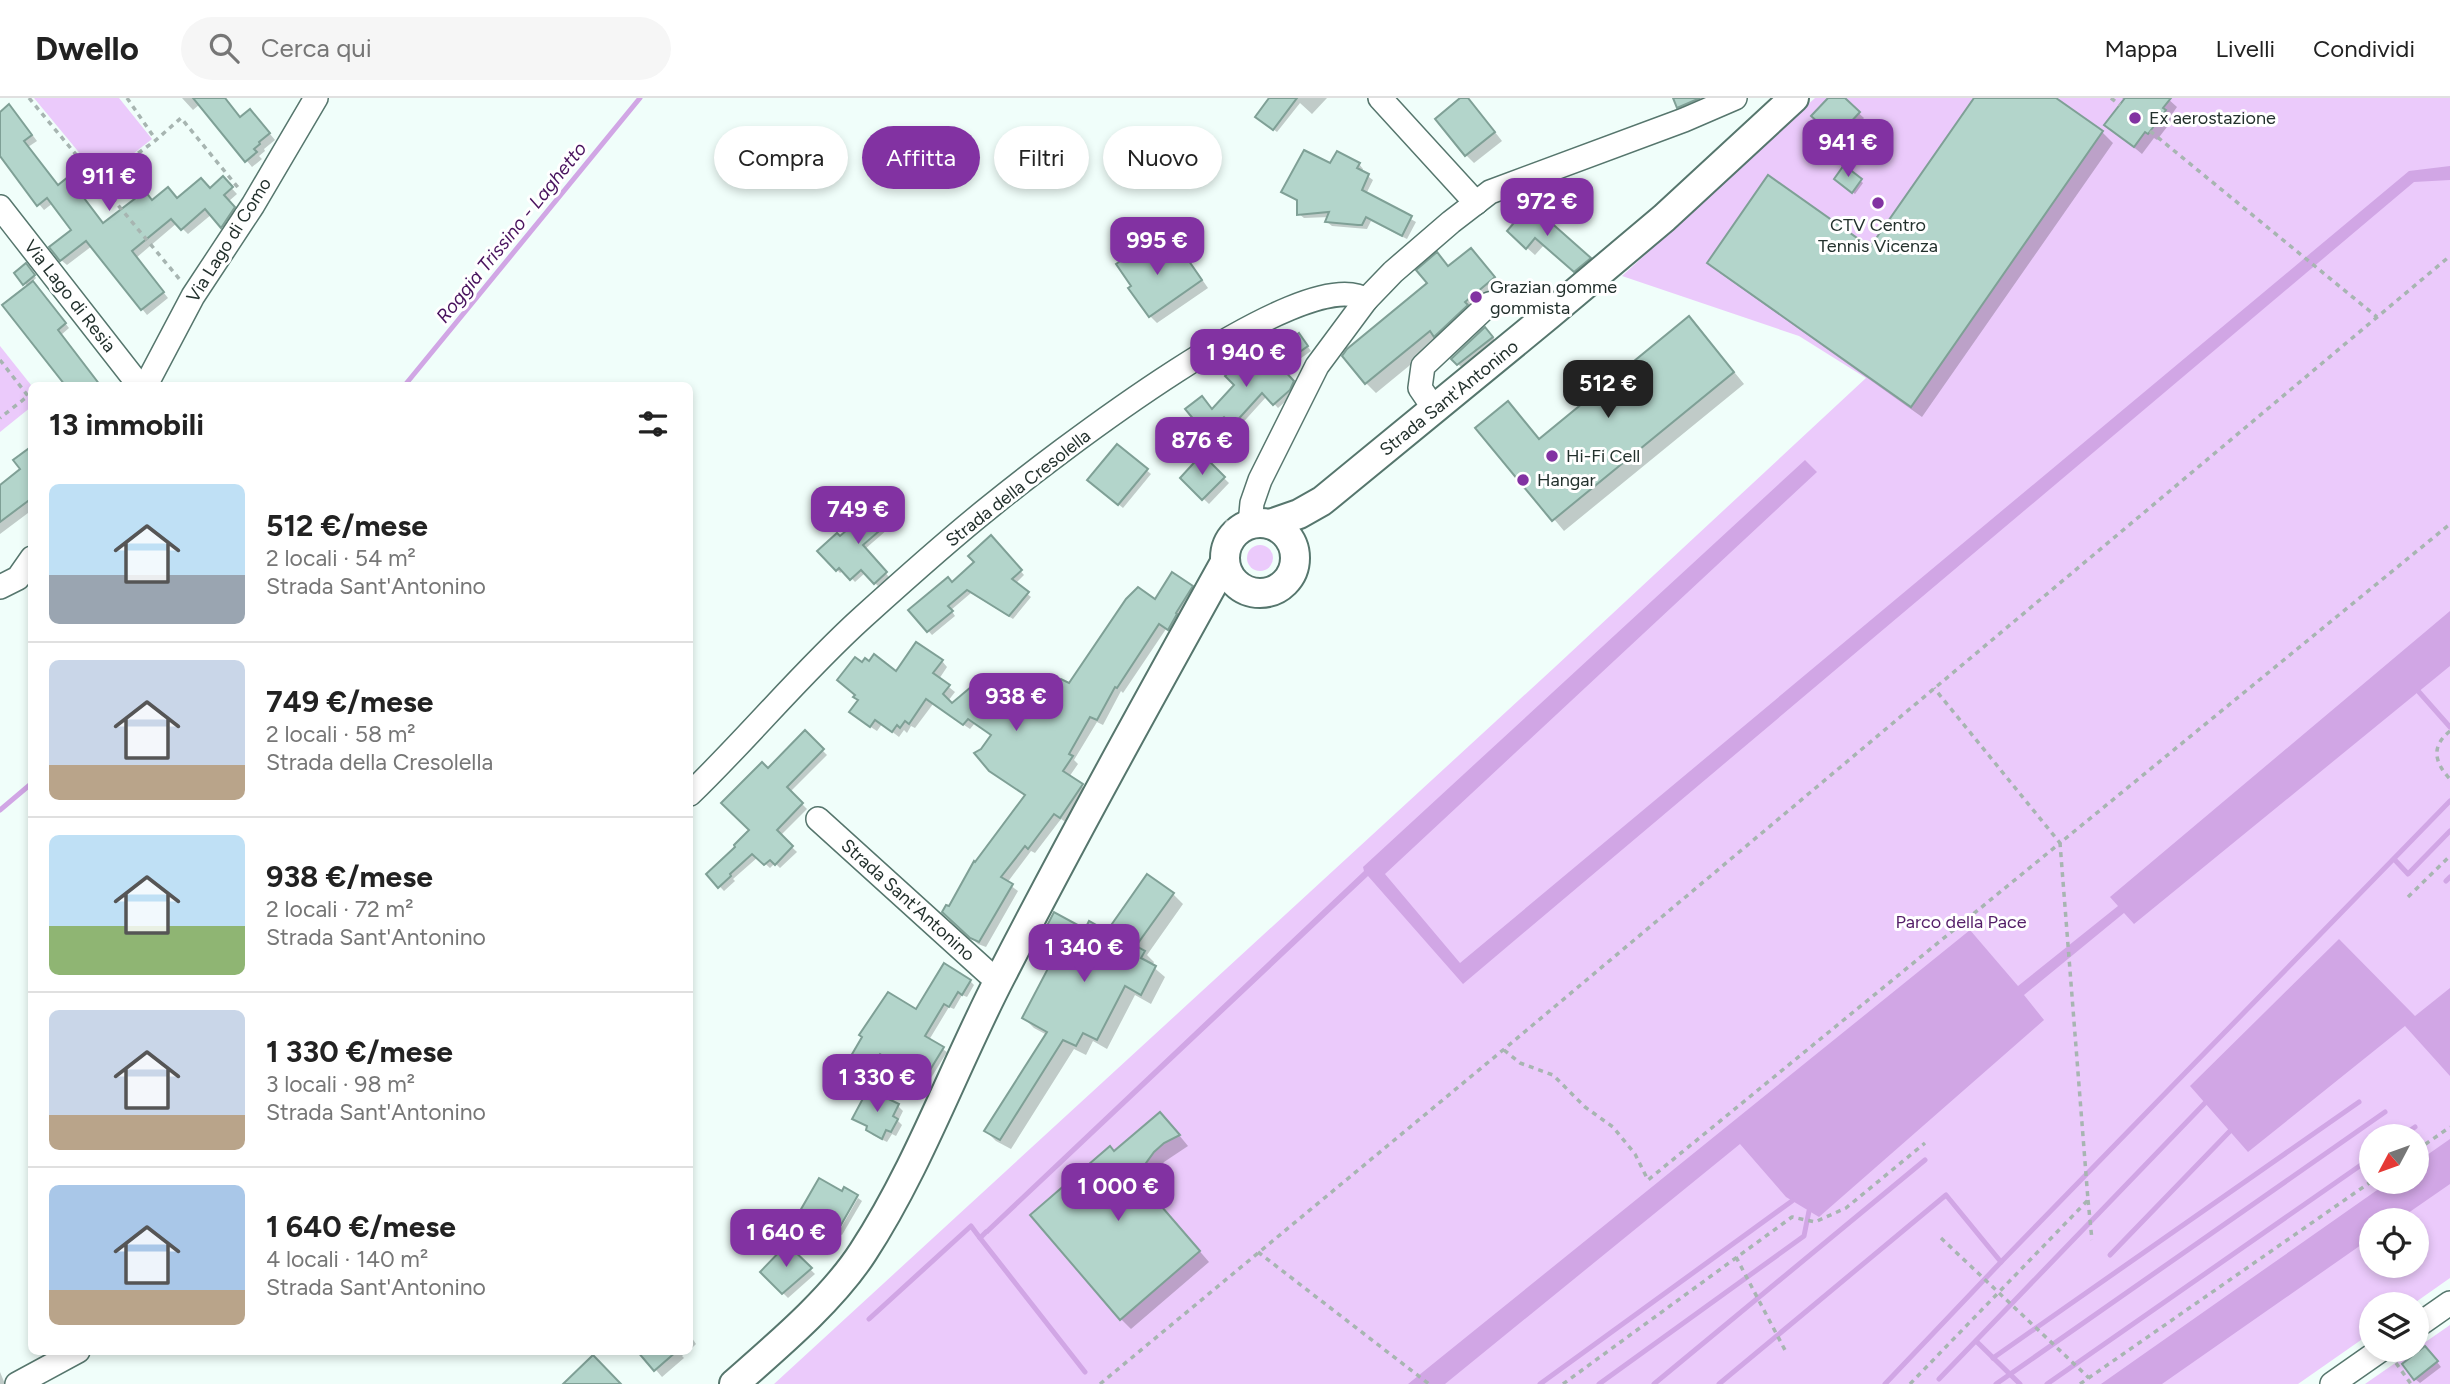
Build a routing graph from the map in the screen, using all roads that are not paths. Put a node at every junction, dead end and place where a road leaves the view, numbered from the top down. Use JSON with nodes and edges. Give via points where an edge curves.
{"nodes":[{"id":1,"x":1380,"y":98,"type":"edge"},
{"id":2,"x":1734,"y":98,"type":"edge"},
{"id":3,"x":1794,"y":98,"type":"edge"},
{"id":4,"x":306,"y":102,"type":"edge"},
{"id":5,"x":1476,"y":203,"type":"junction"},
{"id":6,"x":0,"y":207,"type":"edge"},
{"id":7,"x":1366,"y":300,"type":"junction"},
{"id":8,"x":1550,"y":314,"type":"junction"},
{"id":9,"x":137,"y":382,"type":"edge"},
{"id":10,"x":148,"y":382,"type":"edge"},
{"id":11,"x":1434,"y":410,"type":"junction"},
{"id":12,"x":1322,"y":501,"type":"junction"},
{"id":13,"x":1260,"y":524,"type":"junction"},
{"id":14,"x":1295,"y":558,"type":"junction"},
{"id":15,"x":28,"y":562,"type":"edge"},
{"id":16,"x":1224,"y":564,"type":"junction"},
{"id":17,"x":9,"y":583,"type":"edge"},
{"id":18,"x":1254,"y":593,"type":"junction"},
{"id":19,"x":1188,"y":630,"type":"junction"},
{"id":20,"x":693,"y":791,"type":"edge"},
{"id":21,"x":818,"y":819,"type":"dead end"},
{"id":22,"x":999,"y":980,"type":"junction"},
{"id":23,"x":2450,"y":1303,"type":"edge"},
{"id":24,"x":2429,"y":1318,"type":"edge"},
{"id":25,"x":71,"y":1355,"type":"edge"},
{"id":26,"x":2372,"y":1362,"type":"edge"},
{"id":27,"x":17,"y":1384,"type":"edge"},
{"id":28,"x":734,"y":1384,"type":"edge"},
{"id":29,"x":2332,"y":1384,"type":"edge"}],
"edges":[{"from":1,"to":5,"type":"street"},
{"from":2,"to":5,"type":"street","via":[[1490,192]]},
{"from":3,"to":8,"type":"main road","name":"Strada Sant'Antonino","via":[[1664,218]]},
{"from":4,"to":10,"type":"street","name":"Via Lago di Como","via":[[253,205],[193,296]]},
{"from":5,"to":7,"type":"street"},
{"from":6,"to":9,"type":"street","name":"Via Lago di Resia"},
{"from":7,"to":13,"type":"street","via":[[1317,366],[1260,480],[1252,503]]},
{"from":7,"to":20,"type":"street","name":"Strada della Cresolella","via":[[1341,293],[1321,297],[1250,326],[1085,434],[990,507],[862,618]]},
{"from":8,"to":11,"type":"main road","name":"Strada Sant'Antonino"},
{"from":8,"to":11,"type":"street","via":[[1525,294],[1489,304],[1423,366],[1420,388]]},
{"from":11,"to":12,"type":"main road","name":"Strada Sant'Antonino"},
{"from":12,"to":13,"type":"main road","name":"Strada Sant'Antonino"},
{"from":12,"to":14,"type":"main road","name":"Strada Sant'Antonino"},
{"from":13,"to":14,"type":"main road","via":[[1288,537]]},
{"from":13,"to":16,"type":"main road","name":"Strada Sant'Antonino","via":[[1233,535]]},
{"from":14,"to":18,"type":"main road","name":"Strada Sant'Antonino","via":[[1293,570],[1278,589]]},
{"from":15,"to":17,"type":"street"},
{"from":16,"to":18,"type":"main road","via":[[1235,583]]},
{"from":16,"to":19,"type":"main road","name":"Strada Sant'Antonino"},
{"from":18,"to":19,"type":"main road","name":"Strada Sant'Antonino","via":[[1215,607]]},
{"from":19,"to":22,"type":"main road","name":"Strada Sant'Antonino"},
{"from":21,"to":22,"type":"street","name":"Strada Sant'Antonino"},
{"from":22,"to":28,"type":"main road","name":"Strada Sant'Antonino","via":[[897,1193],[863,1252],[836,1288]]},
{"from":23,"to":24,"type":"street"},
{"from":25,"to":27,"type":"street"},
{"from":26,"to":29,"type":"street"}]}
